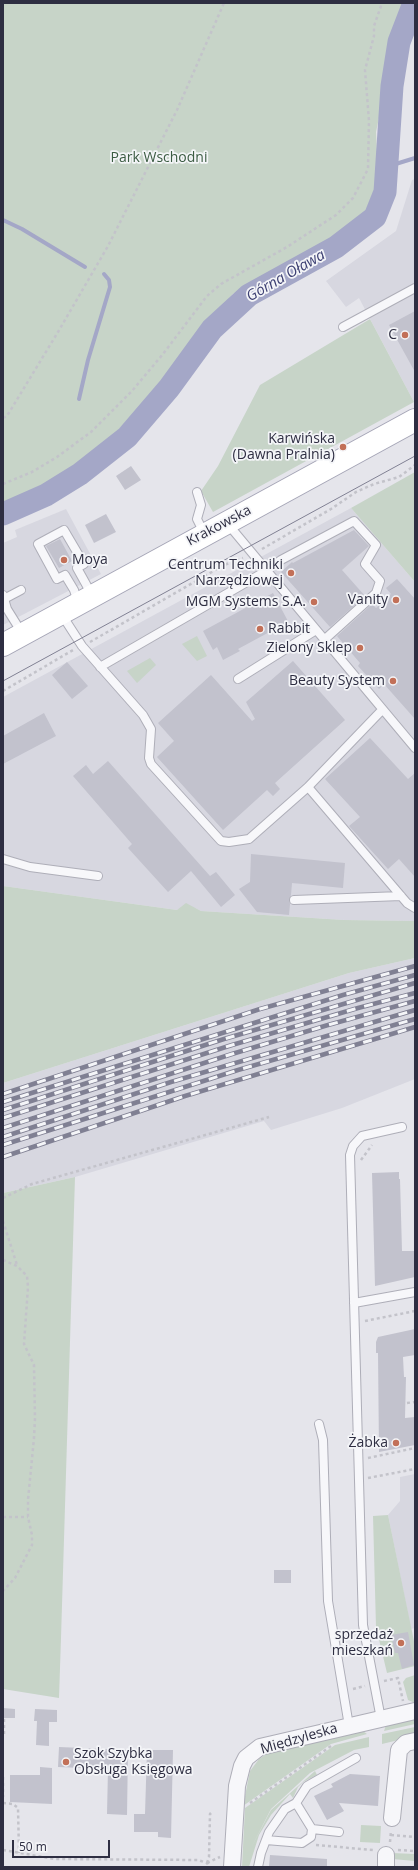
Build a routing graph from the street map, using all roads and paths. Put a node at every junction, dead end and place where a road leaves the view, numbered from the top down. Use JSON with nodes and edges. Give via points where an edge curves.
{"nodes":[{"id":1,"x":224,"y":3,"type":"edge"},
{"id":2,"x":382,"y":3,"type":"edge"},
{"id":3,"x":415,"y":288,"type":"edge"},
{"id":4,"x":343,"y":327,"type":"dead end"},
{"id":5,"x":3,"y":418,"type":"edge"},
{"id":6,"x":415,"y":420,"type":"edge"},
{"id":7,"x":415,"y":465,"type":"edge"},
{"id":8,"x":3,"y":484,"type":"edge"},
{"id":9,"x":197,"y":492,"type":"dead end"},
{"id":10,"x":226,"y":522,"type":"junction"},
{"id":11,"x":205,"y":534,"type":"junction"},
{"id":12,"x":252,"y":554,"type":"junction"},
{"id":13,"x":77,"y":568,"type":"junction"},
{"id":14,"x":266,"y":571,"type":"junction"},
{"id":15,"x":65,"y":575,"type":"junction"},
{"id":16,"x":21,"y":590,"type":"dead end"},
{"id":17,"x":4,"y":597,"type":"edge"},
{"id":18,"x":77,"y":604,"type":"junction"},
{"id":19,"x":5,"y":610,"type":"edge"},
{"id":20,"x":316,"y":630,"type":"junction"},
{"id":21,"x":22,"y":633,"type":"junction"},
{"id":22,"x":324,"y":640,"type":"junction"},
{"id":23,"x":3,"y":645,"type":"edge"},
{"id":24,"x":82,"y":646,"type":"junction"},
{"id":25,"x":100,"y":667,"type":"junction"},
{"id":26,"x":238,"y":679,"type":"dead end"},
{"id":27,"x":3,"y":691,"type":"edge"},
{"id":28,"x":382,"y":710,"type":"junction"},
{"id":29,"x":415,"y":748,"type":"edge"},
{"id":30,"x":308,"y":786,"type":"junction"},
{"id":31,"x":3,"y":859,"type":"edge"},
{"id":32,"x":98,"y":876,"type":"dead end"},
{"id":33,"x":401,"y":896,"type":"junction"},
{"id":34,"x":294,"y":900,"type":"dead end"},
{"id":35,"x":415,"y":908,"type":"edge"},
{"id":36,"x":269,"y":1117,"type":"dead end"},
{"id":37,"x":402,"y":1126,"type":"dead end"},
{"id":38,"x":376,"y":1140,"type":"dead end"},
{"id":39,"x":360,"y":1167,"type":"dead end"},
{"id":40,"x":3,"y":1198,"type":"edge"},
{"id":41,"x":3,"y":1221,"type":"edge"},
{"id":42,"x":3,"y":1260,"type":"edge"},
{"id":43,"x":17,"y":1266,"type":"junction"},
{"id":44,"x":415,"y":1292,"type":"edge"},
{"id":45,"x":364,"y":1302,"type":"junction"},
{"id":46,"x":354,"y":1303,"type":"junction"},
{"id":47,"x":415,"y":1311,"type":"edge"},
{"id":48,"x":365,"y":1321,"type":"junction"},
{"id":49,"x":365,"y":1329,"type":"dead end"},
{"id":50,"x":415,"y":1402,"type":"edge"},
{"id":51,"x":407,"y":1403,"type":"dead end"},
{"id":52,"x":319,"y":1424,"type":"dead end"},
{"id":53,"x":415,"y":1448,"type":"edge"},
{"id":54,"x":369,"y":1450,"type":"dead end"},
{"id":55,"x":370,"y":1458,"type":"junction"},
{"id":56,"x":358,"y":1459,"type":"junction"},
{"id":57,"x":370,"y":1463,"type":"dead end"},
{"id":58,"x":415,"y":1469,"type":"edge"},
{"id":59,"x":370,"y":1473,"type":"dead end"},
{"id":60,"x":370,"y":1478,"type":"junction"},
{"id":61,"x":359,"y":1480,"type":"junction"},
{"id":62,"x":370,"y":1485,"type":"dead end"},
{"id":63,"x":3,"y":1517,"type":"edge"},
{"id":64,"x":28,"y":1518,"type":"junction"},
{"id":65,"x":3,"y":1591,"type":"edge"},
{"id":66,"x":384,"y":1674,"type":"dead end"},
{"id":67,"x":398,"y":1678,"type":"dead end"},
{"id":68,"x":385,"y":1681,"type":"dead end"},
{"id":69,"x":410,"y":1712,"type":"edge"},
{"id":70,"x":381,"y":1718,"type":"junction"},
{"id":71,"x":4,"y":1719,"type":"dead end"},
{"id":72,"x":349,"y":1726,"type":"junction"},
{"id":73,"x":4,"y":1734,"type":"dead end"},
{"id":74,"x":415,"y":1741,"type":"edge"},
{"id":75,"x":335,"y":1743,"type":"dead end"},
{"id":76,"x":356,"y":1758,"type":"dead end"},
{"id":77,"x":3,"y":1777,"type":"edge"},
{"id":78,"x":3,"y":1797,"type":"edge"},
{"id":79,"x":3,"y":1803,"type":"edge"},
{"id":80,"x":249,"y":1803,"type":"dead end"},
{"id":81,"x":296,"y":1803,"type":"junction"},
{"id":82,"x":211,"y":1813,"type":"dead end"},
{"id":83,"x":392,"y":1818,"type":"joint"},
{"id":84,"x":312,"y":1830,"type":"junction"},
{"id":85,"x":339,"y":1832,"type":"dead end"},
{"id":86,"x":391,"y":1835,"type":"junction"},
{"id":87,"x":415,"y":1837,"type":"edge"},
{"id":88,"x":266,"y":1840,"type":"junction"},
{"id":89,"x":340,"y":1848,"type":"dead end"},
{"id":90,"x":3,"y":1850,"type":"edge"},
{"id":91,"x":415,"y":1851,"type":"edge"},
{"id":92,"x":19,"y":1853,"type":"junction"},
{"id":93,"x":387,"y":1854,"type":"edge"},
{"id":94,"x":229,"y":1861,"type":"edge"},
{"id":95,"x":207,"y":1863,"type":"junction"},
{"id":96,"x":209,"y":1867,"type":"edge"},
{"id":97,"x":258,"y":1867,"type":"edge"}],
"edges":[{"from":1,"to":5,"type":"path","via":[[177,110],[108,246],[7,416]]},
{"from":2,"to":8,"type":"path","via":[[374,26],[374,36],[365,70],[369,121],[368,169],[353,198],[336,215],[287,247],[222,284],[207,296],[132,391],[91,432],[32,472]]},
{"from":3,"to":4,"type":"lane"},
{"from":6,"to":10,"type":"main road","name":"Krakowska"},
{"from":7,"to":12,"type":"path","via":[[399,477],[356,492]]},
{"from":9,"to":11,"type":"lane","via":[[201,505],[197,519]]},
{"from":10,"to":11,"type":"main road","name":"Krakowska"},
{"from":10,"to":12,"type":"lane"},
{"from":11,"to":18,"type":"main road","name":"Krakowska"},
{"from":12,"to":14,"type":"lane"},
{"from":12,"to":24,"type":"path","via":[[224,565]]},
{"from":13,"to":15,"type":"lane"},
{"from":13,"to":15,"type":"lane","via":[[84,564],[64,530],[38,544],[57,579]]},
{"from":13,"to":18,"type":"lane"},
{"from":14,"to":20,"type":"lane"},
{"from":14,"to":22,"type":"lane","via":[[281,560],[354,521],[376,545],[365,564],[380,581],[376,594]]},
{"from":14,"to":25,"type":"lane"},
{"from":15,"to":18,"type":"lane","via":[[74,590]]},
{"from":16,"to":17,"type":"lane"},
{"from":17,"to":19,"type":"lane"},
{"from":18,"to":21,"type":"main road","name":"Krakowska"},
{"from":18,"to":24,"type":"lane"},
{"from":19,"to":21,"type":"lane"},
{"from":20,"to":22,"type":"lane"},
{"from":20,"to":26,"type":"lane"},
{"from":21,"to":23,"type":"main road","name":"Krakowska"},
{"from":22,"to":28,"type":"lane"},
{"from":24,"to":25,"type":"lane"},
{"from":24,"to":27,"type":"path","via":[[67,652]]},
{"from":25,"to":30,"type":"lane","via":[[143,715],[151,729],[151,764],[221,841],[248,839]]},
{"from":28,"to":29,"type":"lane"},
{"from":28,"to":30,"type":"lane"},
{"from":30,"to":33,"type":"lane"},
{"from":31,"to":32,"type":"lane","via":[[30,867]]},
{"from":33,"to":34,"type":"lane"},
{"from":33,"to":35,"type":"lane","via":[[407,904]]},
{"from":36,"to":40,"type":"path","via":[[32,1184]]},
{"from":37,"to":46,"type":"lane","via":[[362,1136],[353,1146],[350,1155]]},
{"from":38,"to":39,"type":"path","via":[[360,1160]]},
{"from":41,"to":43,"type":"path"},
{"from":42,"to":43,"type":"path"},
{"from":43,"to":64,"type":"path","via":[[26,1276],[28,1287],[24,1344],[34,1365],[34,1438]]},
{"from":44,"to":45,"type":"lane"},
{"from":45,"to":46,"type":"lane"},
{"from":45,"to":48,"type":"path"},
{"from":46,"to":56,"type":"lane"},
{"from":47,"to":48,"type":"path"},
{"from":48,"to":49,"type":"path"},
{"from":50,"to":51,"type":"path"},
{"from":52,"to":72,"type":"lane","via":[[323,1440],[328,1601]]},
{"from":53,"to":55,"type":"path"},
{"from":54,"to":55,"type":"path"},
{"from":55,"to":56,"type":"path"},
{"from":55,"to":57,"type":"path"},
{"from":56,"to":61,"type":"lane"},
{"from":58,"to":60,"type":"path"},
{"from":59,"to":60,"type":"path"},
{"from":60,"to":61,"type":"path"},
{"from":60,"to":62,"type":"path"},
{"from":61,"to":70,"type":"lane","via":[[363,1625]]},
{"from":63,"to":64,"type":"path"},
{"from":64,"to":65,"type":"path","via":[[32,1545],[16,1578]]},
{"from":66,"to":68,"type":"path"},
{"from":67,"to":69,"type":"path"},
{"from":69,"to":70,"type":"street","name":"Międzyleska"},
{"from":70,"to":72,"type":"street","name":"Międzyleska"},
{"from":71,"to":73,"type":"path"},
{"from":72,"to":94,"type":"street","name":"Międzyleska","via":[[260,1747],[246,1758],[237,1786]]},
{"from":74,"to":83,"type":"street","via":[[399,1750]]},
{"from":75,"to":80,"type":"path"},
{"from":76,"to":81,"type":"lane","via":[[307,1786]]},
{"from":77,"to":78,"type":"path"},
{"from":79,"to":92,"type":"path","via":[[13,1804],[18,1808]]},
{"from":81,"to":84,"type":"lane"},
{"from":81,"to":88,"type":"lane","via":[[285,1809],[268,1832]]},
{"from":82,"to":95,"type":"path"},
{"from":83,"to":86,"type":"path"},
{"from":84,"to":85,"type":"lane"},
{"from":84,"to":88,"type":"lane","via":[[312,1837],[302,1843]]},
{"from":86,"to":87,"type":"path"},
{"from":86,"to":93,"type":"path"},
{"from":88,"to":97,"type":"lane"},
{"from":89,"to":93,"type":"path"},
{"from":90,"to":92,"type":"path"},
{"from":91,"to":93,"type":"path"},
{"from":92,"to":95,"type":"path","via":[[55,1859],[198,1860]]},
{"from":94,"to":95,"type":"path"},
{"from":95,"to":96,"type":"path"}]}
